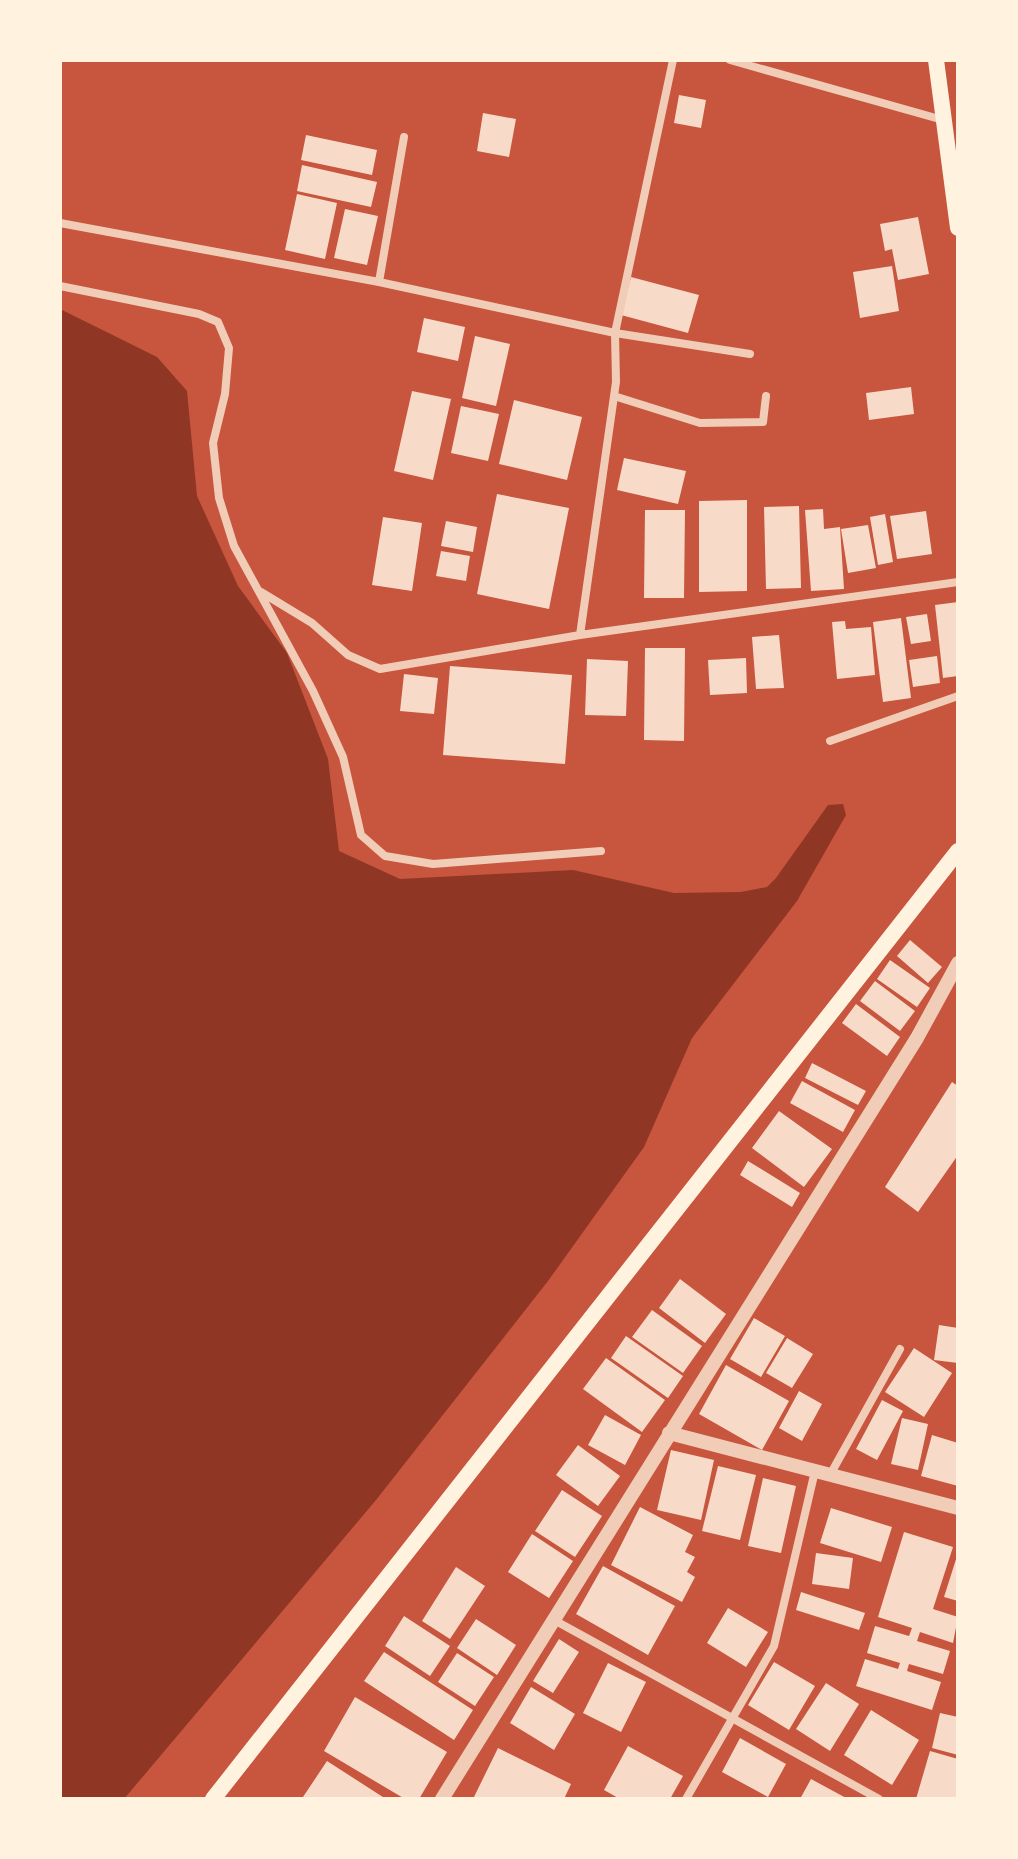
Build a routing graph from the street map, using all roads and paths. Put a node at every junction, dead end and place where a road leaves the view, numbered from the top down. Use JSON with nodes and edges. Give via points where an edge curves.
{"nodes":[{"id":1,"x":673,"y":60,"type":"edge"},
{"id":2,"x":730,"y":60,"type":"edge"},
{"id":3,"x":936,"y":60,"type":"edge"},
{"id":4,"x":943,"y":120,"type":"junction"},
{"id":5,"x":404,"y":137,"type":"dead end"},
{"id":6,"x":60,"y":223,"type":"edge"},
{"id":7,"x":958,"y":228,"type":"edge"},
{"id":8,"x":379,"y":282,"type":"junction"},
{"id":9,"x":60,"y":286,"type":"edge"},
{"id":10,"x":615,"y":333,"type":"junction"},
{"id":11,"x":750,"y":354,"type":"dead end"},
{"id":12,"x":614,"y":396,"type":"junction"},
{"id":13,"x":766,"y":396,"type":"dead end"},
{"id":14,"x":958,"y":582,"type":"edge"},
{"id":15,"x":259,"y":591,"type":"junction"},
{"id":16,"x":580,"y":635,"type":"junction"},
{"id":17,"x":958,"y":696,"type":"edge"},
{"id":18,"x":830,"y":741,"type":"dead end"},
{"id":19,"x":601,"y":851,"type":"dead end"},
{"id":20,"x":958,"y":851,"type":"edge"},
{"id":21,"x":958,"y":963,"type":"edge"},
{"id":22,"x":900,"y":1349,"type":"dead end"},
{"id":23,"x":669,"y":1433,"type":"junction"},
{"id":24,"x":823,"y":1473,"type":"junction"},
{"id":25,"x":958,"y":1508,"type":"edge"},
{"id":26,"x":554,"y":1620,"type":"junction"},
{"id":27,"x":733,"y":1718,"type":"junction"},
{"id":28,"x":864,"y":1796,"type":"edge"},
{"id":29,"x":213,"y":1799,"type":"edge"},
{"id":30,"x":442,"y":1799,"type":"edge"},
{"id":31,"x":686,"y":1799,"type":"edge"},
{"id":32,"x":879,"y":1799,"type":"edge"}],
"edges":[{"from":1,"to":10,"type":"street"},
{"from":2,"to":4,"type":"street"},
{"from":3,"to":4,"type":"main road"},
{"from":4,"to":7,"type":"main road"},
{"from":5,"to":8,"type":"street"},
{"from":6,"to":8,"type":"street"},
{"from":8,"to":10,"type":"street"},
{"from":9,"to":15,"type":"street","via":[[218,322],[229,348],[213,443],[219,498],[234,546]]},
{"from":10,"to":11,"type":"street"},
{"from":10,"to":12,"type":"street"},
{"from":12,"to":13,"type":"street","via":[[719,425],[763,422]]},
{"from":12,"to":16,"type":"street"},
{"from":14,"to":16,"type":"street"},
{"from":15,"to":16,"type":"street","via":[[312,623],[348,655],[380,669]]},
{"from":15,"to":19,"type":"street","via":[[343,757],[361,835],[385,856],[433,864]]},
{"from":17,"to":18,"type":"street"},
{"from":20,"to":29,"type":"main road"},
{"from":21,"to":23,"type":"street","via":[[917,1038]]},
{"from":22,"to":24,"type":"street"},
{"from":23,"to":24,"type":"street"},
{"from":23,"to":26,"type":"street"},
{"from":24,"to":25,"type":"street"},
{"from":24,"to":27,"type":"street","via":[[774,1646]]},
{"from":26,"to":27,"type":"street"},
{"from":26,"to":30,"type":"street"},
{"from":27,"to":28,"type":"street"},
{"from":27,"to":31,"type":"street"},
{"from":28,"to":32,"type":"street"}]}
